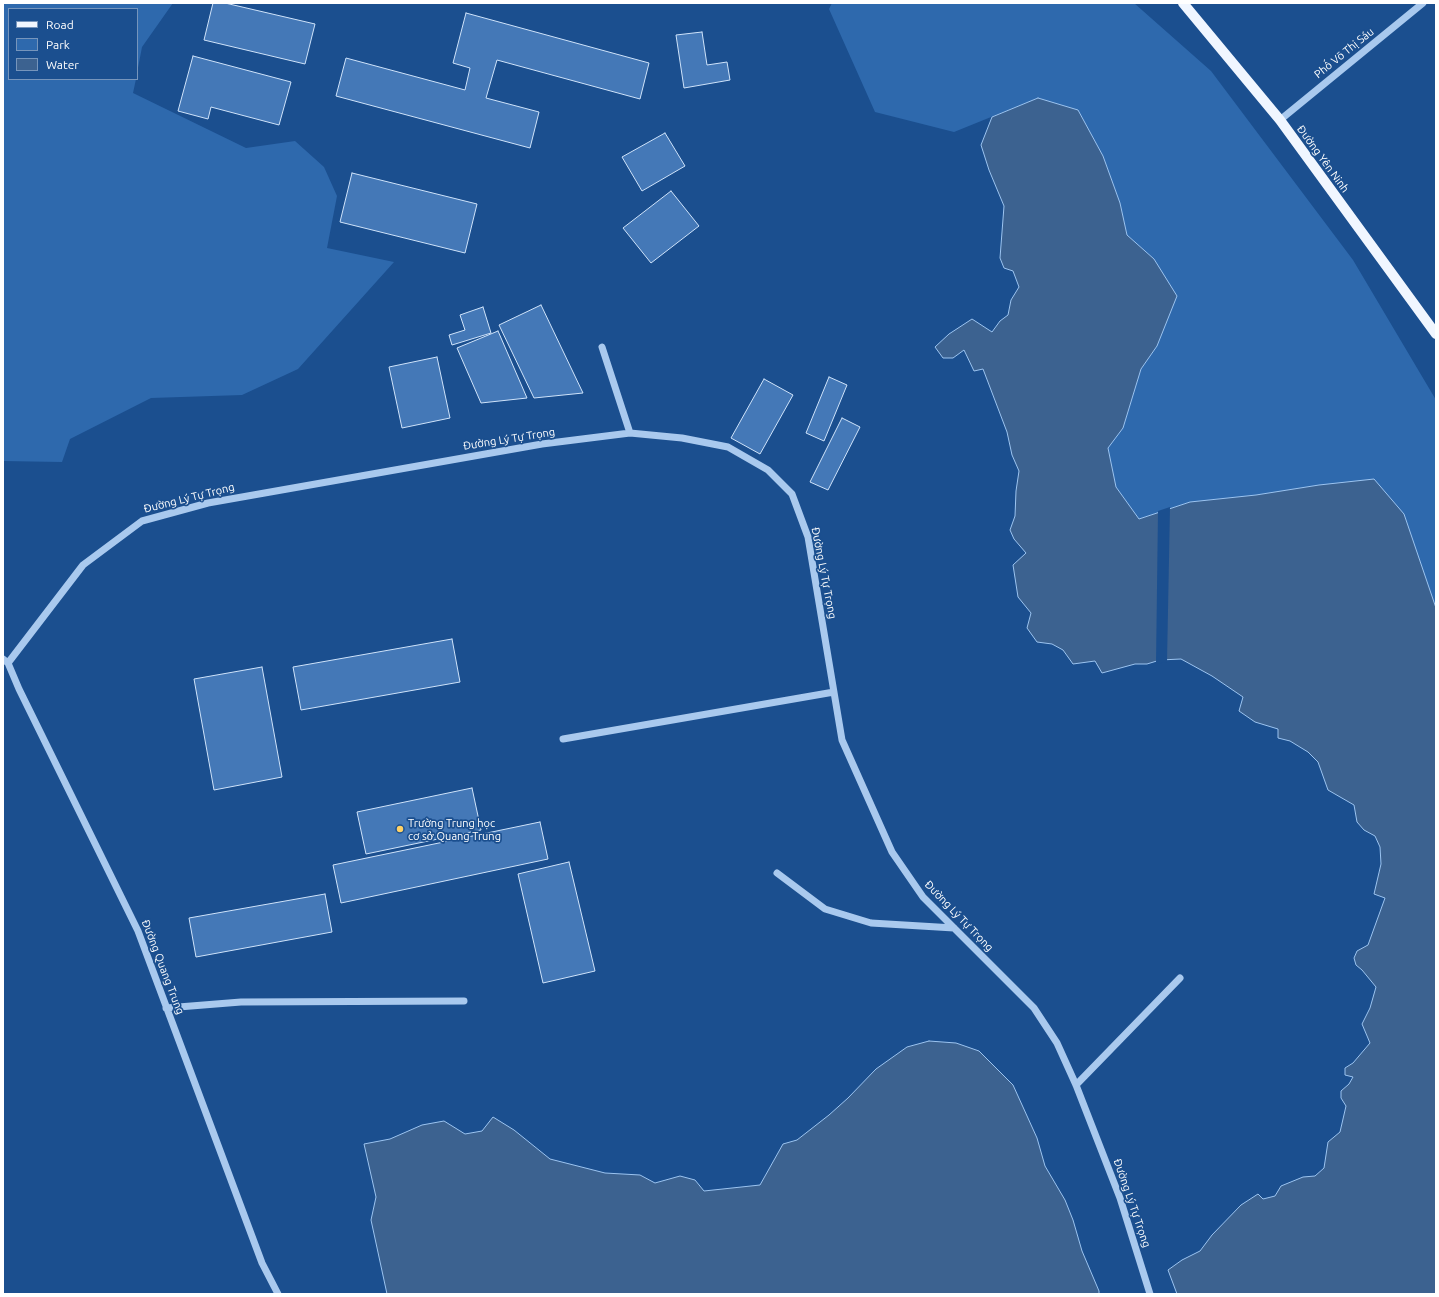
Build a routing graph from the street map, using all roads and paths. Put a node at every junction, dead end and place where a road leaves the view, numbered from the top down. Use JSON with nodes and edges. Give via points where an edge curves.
{"nodes":[{"id":1,"x":1184,"y":3,"type":"edge"},
{"id":2,"x":1423,"y":3,"type":"edge"},
{"id":3,"x":1280,"y":120,"type":"junction"},
{"id":4,"x":1436,"y":334,"type":"edge"},
{"id":5,"x":602,"y":346,"type":"dead end"},
{"id":6,"x":630,"y":433,"type":"junction"},
{"id":7,"x":6,"y":661,"type":"edge"},
{"id":8,"x":834,"y":692,"type":"junction"},
{"id":9,"x":563,"y":739,"type":"dead end"},
{"id":10,"x":777,"y":873,"type":"dead end"},
{"id":11,"x":954,"y":928,"type":"junction"},
{"id":12,"x":1180,"y":978,"type":"dead end"},
{"id":13,"x":464,"y":1001,"type":"dead end"},
{"id":14,"x":166,"y":1008,"type":"junction"},
{"id":15,"x":1076,"y":1085,"type":"junction"},
{"id":16,"x":278,"y":1294,"type":"edge"},
{"id":17,"x":1150,"y":1294,"type":"edge"}],
"edges":[{"from":1,"to":3,"type":"main road","name":"Đường Yên Ninh"},
{"from":2,"to":3,"type":"street","name":"Phố Võ Thị Sáu"},
{"from":3,"to":4,"type":"main road","name":"Đường Yên Ninh"},
{"from":5,"to":6,"type":"street"},
{"from":6,"to":7,"type":"street","name":"Đường Lý Tự Trọng","via":[[542,444],[208,503],[142,521],[83,565]]},
{"from":6,"to":8,"type":"street","name":"Đường Lý Tự Trọng","via":[[682,438],[728,447],[768,470],[792,494],[808,537]]},
{"from":7,"to":14,"type":"street","name":"Đường Quang Trung","via":[[138,931]]},
{"from":8,"to":9,"type":"street"},
{"from":8,"to":11,"type":"street","name":"Đường Lý Tự Trọng","via":[[842,740],[892,852],[923,897]]},
{"from":10,"to":11,"type":"street","via":[[825,909],[871,923]]},
{"from":11,"to":15,"type":"street","name":"Đường Lý Tự Trọng","via":[[1034,1008],[1057,1043]]},
{"from":12,"to":15,"type":"street"},
{"from":13,"to":14,"type":"street","via":[[241,1002]]},
{"from":14,"to":16,"type":"street","name":"Đường Quang Trung","via":[[262,1262]]},
{"from":15,"to":17,"type":"street","name":"Đường Lý Tự Trọng","via":[[1120,1198]]}]}
